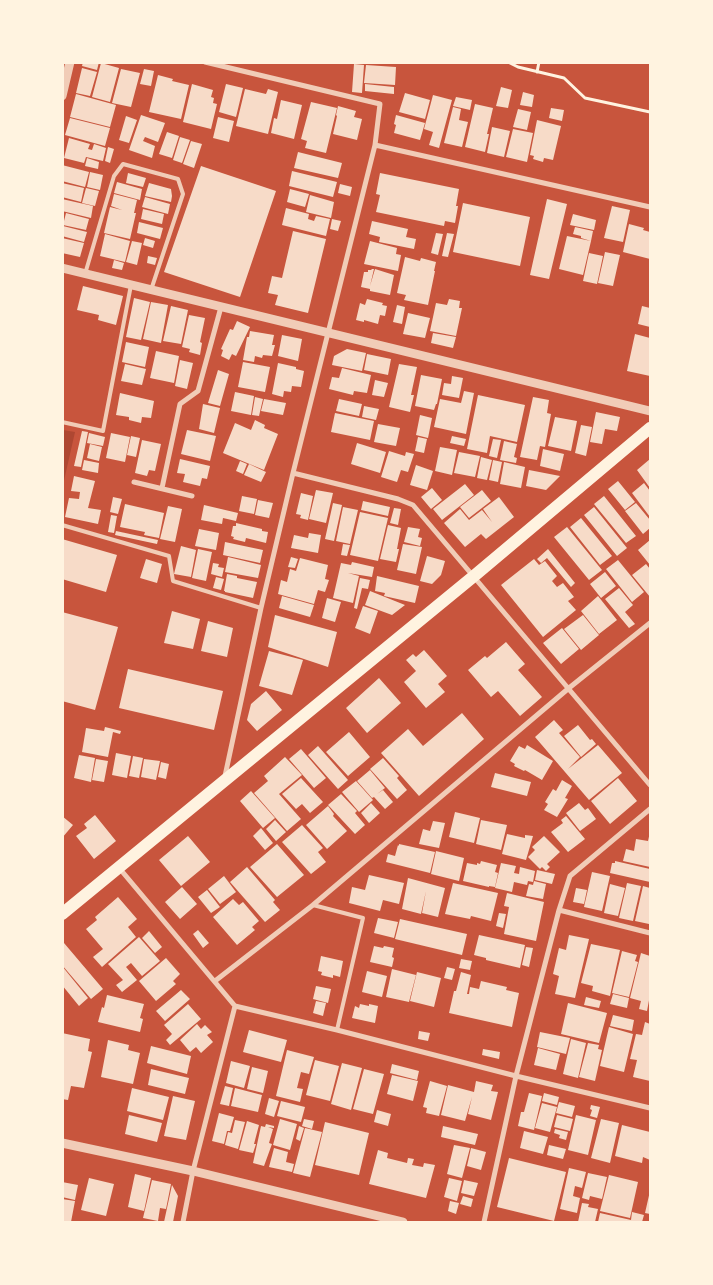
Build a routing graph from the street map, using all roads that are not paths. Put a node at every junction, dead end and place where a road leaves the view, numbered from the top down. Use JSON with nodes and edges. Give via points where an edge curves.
{"nodes":[{"id":1,"x":70,"y":62,"type":"edge"},
{"id":2,"x":205,"y":62,"type":"edge"},
{"id":3,"x":62,"y":96,"type":"edge"},
{"id":4,"x":375,"y":145,"type":"junction"},
{"id":5,"x":650,"y":207,"type":"edge"},
{"id":6,"x":62,"y":268,"type":"edge"},
{"id":7,"x":86,"y":274,"type":"junction"},
{"id":8,"x":131,"y":285,"type":"junction"},
{"id":9,"x":151,"y":290,"type":"junction"},
{"id":10,"x":221,"y":307,"type":"junction"},
{"id":11,"x":328,"y":333,"type":"junction"},
{"id":12,"x":650,"y":412,"type":"edge"},
{"id":13,"x":62,"y":422,"type":"edge"},
{"id":14,"x":650,"y":428,"type":"edge"},
{"id":15,"x":293,"y":473,"type":"junction"},
{"id":16,"x":134,"y":482,"type":"dead end"},
{"id":17,"x":162,"y":488,"type":"junction"},
{"id":18,"x":192,"y":496,"type":"dead end"},
{"id":19,"x":62,"y":525,"type":"edge"},
{"id":20,"x":474,"y":576,"type":"junction"},
{"id":21,"x":261,"y":608,"type":"junction"},
{"id":22,"x":650,"y":623,"type":"edge"},
{"id":23,"x":569,"y":688,"type":"junction"},
{"id":24,"x":224,"y":781,"type":"junction"},
{"id":25,"x":650,"y":785,"type":"edge"},
{"id":26,"x":650,"y":809,"type":"edge"},
{"id":27,"x":119,"y":868,"type":"junction"},
{"id":28,"x":313,"y":905,"type":"junction"},
{"id":29,"x":559,"y":910,"type":"junction"},
{"id":30,"x":62,"y":914,"type":"edge"},
{"id":31,"x":650,"y":933,"type":"edge"},
{"id":32,"x":215,"y":981,"type":"junction"},
{"id":33,"x":235,"y":1006,"type":"junction"},
{"id":34,"x":336,"y":1030,"type":"junction"},
{"id":35,"x":516,"y":1076,"type":"junction"},
{"id":36,"x":650,"y":1108,"type":"edge"},
{"id":37,"x":62,"y":1143,"type":"edge"},
{"id":38,"x":193,"y":1171,"type":"junction"},
{"id":39,"x":183,"y":1222,"type":"edge"},
{"id":40,"x":403,"y":1222,"type":"edge"},
{"id":41,"x":484,"y":1222,"type":"edge"}],
"edges":[{"from":1,"to":3,"type":"street"},
{"from":2,"to":4,"type":"street","via":[[380,104]]},
{"from":4,"to":5,"type":"street"},
{"from":4,"to":11,"type":"street"},
{"from":6,"to":7,"type":"street"},
{"from":7,"to":8,"type":"street"},
{"from":7,"to":9,"type":"lane","via":[[114,176],[123,164],[178,179],[183,194]]},
{"from":8,"to":9,"type":"street"},
{"from":8,"to":13,"type":"lane","via":[[102,431]]},
{"from":9,"to":10,"type":"street"},
{"from":10,"to":11,"type":"street"},
{"from":10,"to":17,"type":"street","via":[[198,391],[180,404]]},
{"from":11,"to":12,"type":"street"},
{"from":11,"to":15,"type":"street"},
{"from":14,"to":20,"type":"main road"},
{"from":15,"to":20,"type":"street","via":[[413,505]]},
{"from":15,"to":21,"type":"street"},
{"from":16,"to":17,"type":"street"},
{"from":17,"to":18,"type":"street"},
{"from":19,"to":21,"type":"lane","via":[[169,556],[173,581]]},
{"from":20,"to":23,"type":"street"},
{"from":20,"to":24,"type":"main road"},
{"from":21,"to":24,"type":"street"},
{"from":22,"to":23,"type":"street"},
{"from":23,"to":25,"type":"street"},
{"from":23,"to":28,"type":"street"},
{"from":24,"to":27,"type":"main road"},
{"from":26,"to":29,"type":"street","via":[[570,876]]},
{"from":27,"to":30,"type":"main road"},
{"from":27,"to":32,"type":"street"},
{"from":28,"to":32,"type":"street"},
{"from":28,"to":34,"type":"lane","via":[[363,918]]},
{"from":29,"to":31,"type":"street"},
{"from":29,"to":35,"type":"street"},
{"from":32,"to":33,"type":"street"},
{"from":33,"to":34,"type":"street"},
{"from":33,"to":38,"type":"street"},
{"from":34,"to":35,"type":"street"},
{"from":35,"to":36,"type":"street"},
{"from":35,"to":41,"type":"street"},
{"from":37,"to":38,"type":"street"},
{"from":38,"to":39,"type":"street"},
{"from":38,"to":40,"type":"street"}]}
